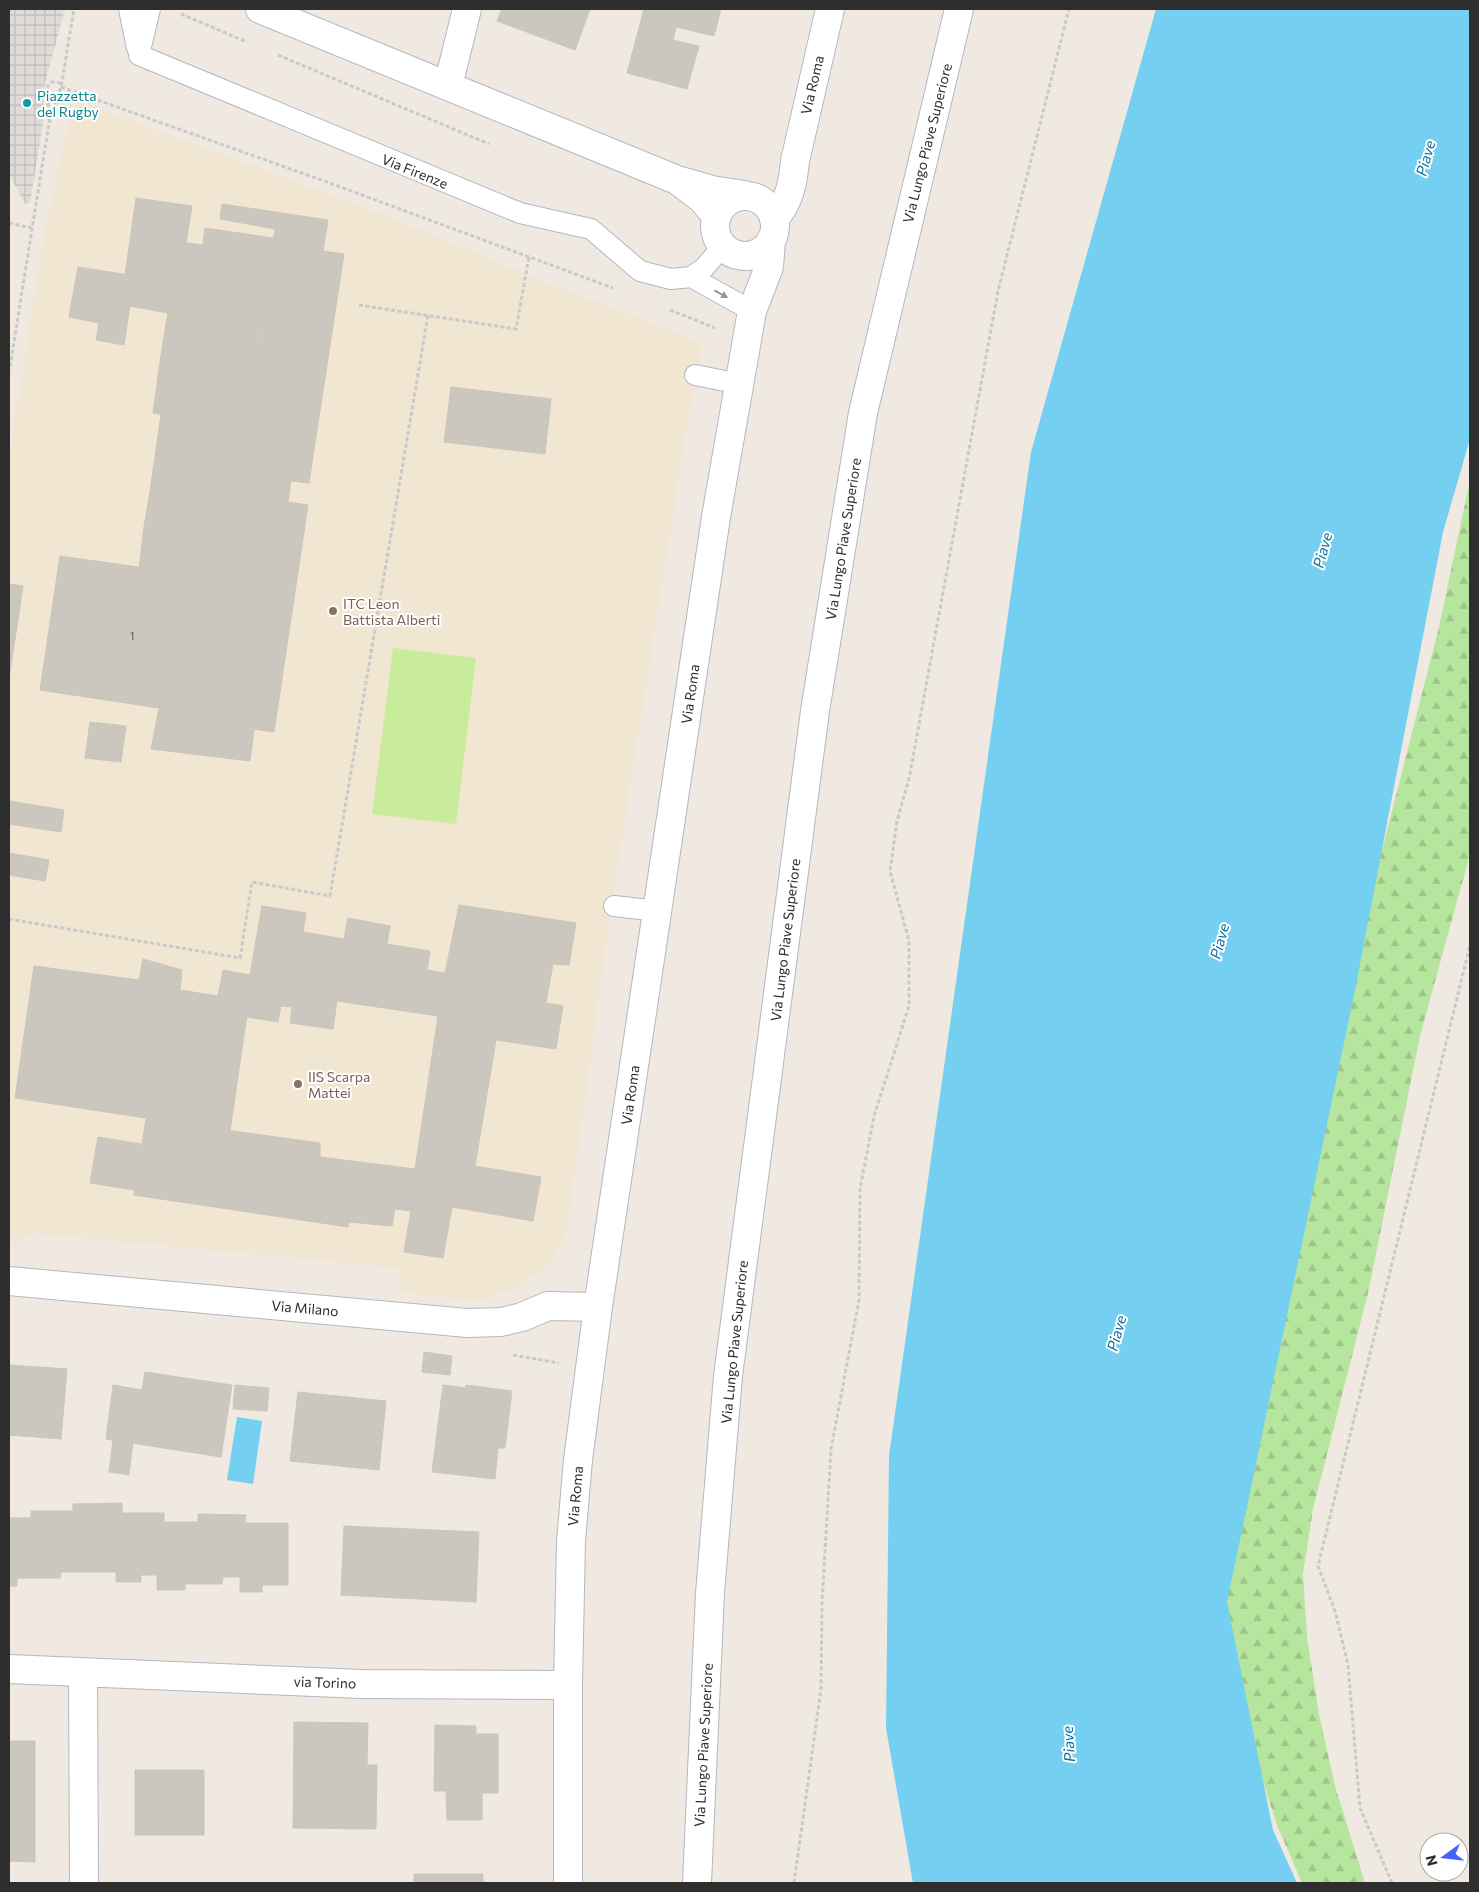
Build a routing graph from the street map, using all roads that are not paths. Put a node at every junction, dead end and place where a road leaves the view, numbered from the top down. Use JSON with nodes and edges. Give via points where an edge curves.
{"nodes":[{"id":1,"x":129,"y":9,"type":"edge"},
{"id":2,"x":150,"y":9,"type":"edge"},
{"id":3,"x":260,"y":9,"type":"edge"},
{"id":4,"x":466,"y":9,"type":"edge"},
{"id":5,"x":830,"y":9,"type":"edge"},
{"id":6,"x":959,"y":9,"type":"edge"},
{"id":7,"x":138,"y":55,"type":"junction"},
{"id":8,"x":448,"y":86,"type":"junction"},
{"id":9,"x":795,"y":161,"type":"junction"},
{"id":10,"x":677,"y":180,"type":"junction"},
{"id":11,"x":749,"y":196,"type":"junction"},
{"id":12,"x":716,"y":216,"type":"junction"},
{"id":13,"x":773,"y":229,"type":"junction"},
{"id":14,"x":727,"y":249,"type":"junction"},
{"id":15,"x":691,"y":277,"type":"junction"},
{"id":16,"x":752,"y":311,"type":"junction"},
{"id":17,"x":704,"y":377,"type":"road end"},
{"id":18,"x":740,"y":384,"type":"junction"},
{"id":19,"x":614,"y":906,"type":"dead end"},
{"id":20,"x":658,"y":910,"type":"junction"},
{"id":21,"x":9,"y":1281,"type":"edge"},
{"id":22,"x":598,"y":1307,"type":"junction"},
{"id":23,"x":9,"y":1669,"type":"edge"},
{"id":24,"x":83,"y":1673,"type":"junction"},
{"id":25,"x":568,"y":1684,"type":"junction"},
{"id":26,"x":84,"y":1883,"type":"edge"},
{"id":27,"x":568,"y":1883,"type":"edge"},
{"id":28,"x":697,"y":1883,"type":"edge"}],
"edges":[{"from":1,"to":7,"type":"lane"},
{"from":2,"to":7,"type":"lane"},
{"from":3,"to":8,"type":"street"},
{"from":4,"to":8,"type":"street"},
{"from":5,"to":9,"type":"street","name":"Via Roma"},
{"from":6,"to":28,"type":"street","name":"Via Lungo Piave Superiore","via":[[864,413],[814,711],[728,1376],[710,1593]]},
{"from":7,"to":15,"type":"lane","name":"Via Firenze","via":[[503,206],[592,228],[640,271],[671,279]]},
{"from":8,"to":10,"type":"street"},
{"from":9,"to":11,"type":"street","via":[[773,184]]},
{"from":9,"to":13,"type":"street","name":"Via Roma","via":[[793,183]]},
{"from":10,"to":11,"type":"street"},
{"from":10,"to":12,"type":"street","via":[[702,199]]},
{"from":11,"to":12,"type":"street","via":[[727,201]]},
{"from":11,"to":13,"type":"street","via":[[770,210]]},
{"from":12,"to":14,"type":"street","name":"Via Roma","via":[[716,235]]},
{"from":13,"to":14,"type":"street","name":"Via Roma","via":[[765,248],[756,253],[746,256]]},
{"from":13,"to":16,"type":"street","name":"Via Roma","via":[[769,267]]},
{"from":14,"to":15,"type":"lane"},
{"from":14,"to":16,"type":"street","name":"Via Roma","via":[[744,279]]},
{"from":15,"to":16,"type":"lane","one_way":true},
{"from":16,"to":18,"type":"street","name":"Via Roma"},
{"from":17,"to":18,"type":"lane"},
{"from":18,"to":20,"type":"street","name":"Via Roma","via":[[716,517]]},
{"from":19,"to":20,"type":"lane"},
{"from":20,"to":22,"type":"street","name":"Via Roma"},
{"from":21,"to":22,"type":"street","name":"Via Milano","via":[[467,1323],[501,1322],[548,1306]]},
{"from":22,"to":25,"type":"street","name":"Via Roma","via":[[571,1541]]},
{"from":23,"to":24,"type":"street","name":"via Torino"},
{"from":24,"to":25,"type":"street","name":"via Torino","via":[[362,1684]]},
{"from":24,"to":26,"type":"street"},
{"from":25,"to":27,"type":"street","name":"Via Roma"}]}
